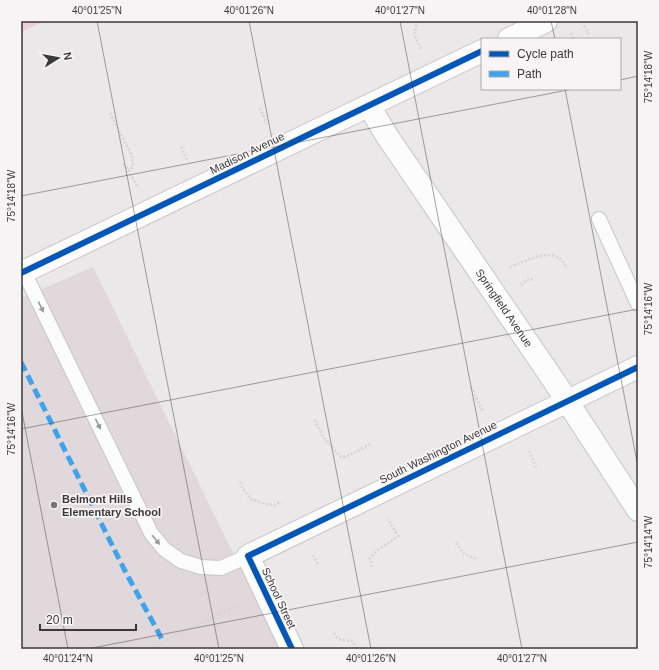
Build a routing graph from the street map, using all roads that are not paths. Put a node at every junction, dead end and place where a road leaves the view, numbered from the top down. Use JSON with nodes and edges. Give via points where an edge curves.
{"nodes":[{"id":1,"x":546,"y":21,"type":"edge"},
{"id":2,"x":511,"y":38,"type":"edge"},
{"id":3,"x":481,"y":52,"type":"edge"},
{"id":4,"x":369,"y":106,"type":"junction"},
{"id":5,"x":599,"y":220,"type":"dead end"},
{"id":6,"x":23,"y":272,"type":"edge"},
{"id":7,"x":638,"y":304,"type":"edge"},
{"id":8,"x":638,"y":367,"type":"edge"},
{"id":9,"x":567,"y":401,"type":"junction"},
{"id":10,"x":638,"y":510,"type":"edge"},
{"id":11,"x":248,"y":556,"type":"junction"},
{"id":12,"x":292,"y":649,"type":"edge"}],
"edges":[{"from":1,"to":2,"type":"street"},
{"from":3,"to":4,"type":"street","name":"Madison Avenue"},
{"from":4,"to":6,"type":"street","name":"Madison Avenue"},
{"from":4,"to":9,"type":"street","name":"Springfield Avenue"},
{"from":5,"to":7,"type":"lane"},
{"from":6,"to":11,"type":"lane","one_way":true,"via":[[151,533],[164,549],[181,561],[201,568],[222,568]]},
{"from":8,"to":9,"type":"street","name":"South Washington Avenue"},
{"from":9,"to":10,"type":"street","name":"Springfield Avenue"},
{"from":9,"to":11,"type":"street","name":"South Washington Avenue"},
{"from":11,"to":12,"type":"street","name":"School Street"}]}
